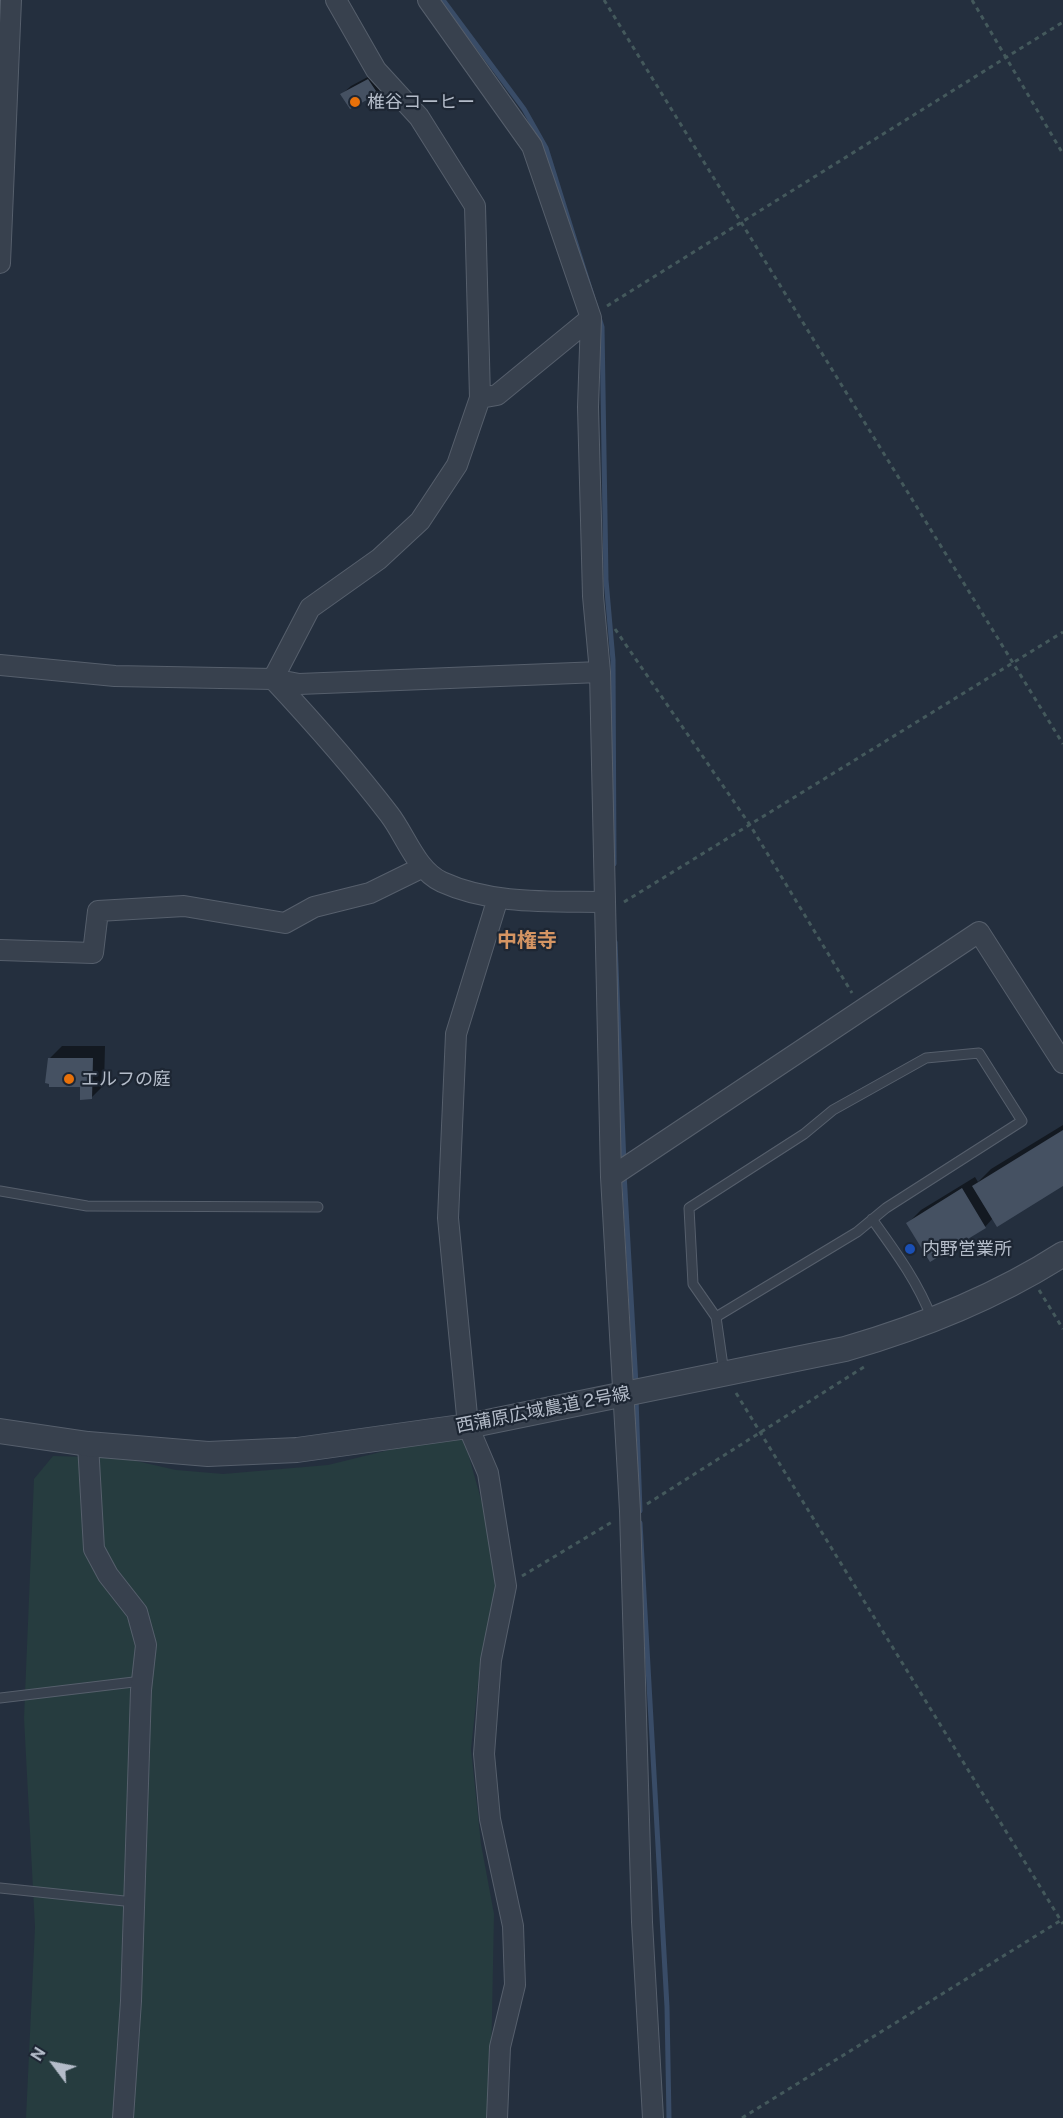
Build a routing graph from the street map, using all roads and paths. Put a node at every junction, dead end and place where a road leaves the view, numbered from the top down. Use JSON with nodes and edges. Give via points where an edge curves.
{"nodes":[{"id":1,"x":11,"y":0,"type":"edge"},
{"id":2,"x":336,"y":0,"type":"edge"},
{"id":3,"x":428,"y":0,"type":"edge"},
{"id":4,"x":604,"y":0,"type":"edge"},
{"id":5,"x":972,"y":0,"type":"edge"},
{"id":6,"x":1063,"y":22,"type":"edge"},
{"id":7,"x":1004,"y":58,"type":"junction"},
{"id":8,"x":1063,"y":154,"type":"edge"},
{"id":9,"x":740,"y":222,"type":"junction"},
{"id":10,"x":0,"y":263,"type":"edge"},
{"id":11,"x":591,"y":318,"type":"junction"},
{"id":12,"x":480,"y":398,"type":"junction"},
{"id":13,"x":612,"y":624,"type":"dead end"},
{"id":14,"x":1063,"y":632,"type":"edge"},
{"id":15,"x":1014,"y":663,"type":"junction"},
{"id":16,"x":0,"y":665,"type":"edge"},
{"id":17,"x":600,"y":672,"type":"junction"},
{"id":18,"x":273,"y":679,"type":"junction"},
{"id":19,"x":1063,"y":744,"type":"edge"},
{"id":20,"x":750,"y":825,"type":"junction"},
{"id":21,"x":423,"y":867,"type":"junction"},
{"id":22,"x":498,"y":898,"type":"junction"},
{"id":23,"x":605,"y":902,"type":"junction"},
{"id":24,"x":0,"y":950,"type":"edge"},
{"id":25,"x":863,"y":1010,"type":"junction"},
{"id":26,"x":1063,"y":1063,"type":"edge"},
{"id":27,"x":611,"y":1178,"type":"junction"},
{"id":28,"x":0,"y":1191,"type":"edge"},
{"id":29,"x":318,"y":1207,"type":"dead end"},
{"id":30,"x":872,"y":1219,"type":"junction"},
{"id":31,"x":1063,"y":1254,"type":"edge"},
{"id":32,"x":1030,"y":1275,"type":"junction"},
{"id":33,"x":716,"y":1317,"type":"junction"},
{"id":34,"x":932,"y":1319,"type":"junction"},
{"id":35,"x":1063,"y":1329,"type":"edge"},
{"id":36,"x":869,"y":1364,"type":"dead end"},
{"id":37,"x":724,"y":1373,"type":"junction"},
{"id":38,"x":623,"y":1394,"type":"junction"},
{"id":39,"x":468,"y":1426,"type":"junction"},
{"id":40,"x":0,"y":1431,"type":"edge"},
{"id":41,"x":760,"y":1432,"type":"junction"},
{"id":42,"x":88,"y":1444,"type":"junction"},
{"id":43,"x":630,"y":1510,"type":"junction"},
{"id":44,"x":506,"y":1586,"type":"junction"},
{"id":45,"x":142,"y":1681,"type":"junction"},
{"id":46,"x":0,"y":1698,"type":"edge"},
{"id":47,"x":0,"y":1888,"type":"edge"},
{"id":48,"x":134,"y":1902,"type":"junction"},
{"id":49,"x":1062,"y":1921,"type":"edge"},
{"id":50,"x":123,"y":2118,"type":"edge"},
{"id":51,"x":497,"y":2118,"type":"edge"},
{"id":52,"x":653,"y":2118,"type":"edge"},
{"id":53,"x":742,"y":2118,"type":"edge"}],
"edges":[{"from":1,"to":10,"type":"street"},
{"from":2,"to":12,"type":"street","via":[[376,70],[419,117],[475,206]]},
{"from":3,"to":11,"type":"street","via":[[532,146]]},
{"from":4,"to":9,"type":"path"},
{"from":5,"to":7,"type":"path"},
{"from":6,"to":7,"type":"path"},
{"from":7,"to":8,"type":"path"},
{"from":7,"to":9,"type":"path"},
{"from":9,"to":11,"type":"path"},
{"from":9,"to":15,"type":"path"},
{"from":11,"to":12,"type":"street","via":[[497,395]]},
{"from":11,"to":17,"type":"street","via":[[588,407]]},
{"from":12,"to":18,"type":"street","via":[[458,465],[420,521],[379,559],[310,608]]},
{"from":13,"to":20,"type":"path"},
{"from":14,"to":15,"type":"path"},
{"from":15,"to":19,"type":"path"},
{"from":15,"to":20,"type":"path"},
{"from":16,"to":18,"type":"street","via":[[115,676]]},
{"from":17,"to":18,"type":"street","via":[[299,684]]},
{"from":17,"to":23,"type":"street"},
{"from":18,"to":21,"type":"street","via":[[330,740],[384,808]]},
{"from":20,"to":23,"type":"path","via":[[640,894],[622,903]]},
{"from":20,"to":25,"type":"path"},
{"from":21,"to":22,"type":"street","via":[[441,881]]},
{"from":21,"to":24,"type":"street","via":[[370,894],[314,907],[285,922],[184,906],[98,911],[93,953]]},
{"from":22,"to":23,"type":"street"},
{"from":22,"to":39,"type":"street","via":[[456,1034],[448,1218]]},
{"from":23,"to":27,"type":"street"},
{"from":25,"to":26,"type":"street","via":[[979,932]]},
{"from":25,"to":27,"type":"street"},
{"from":27,"to":38,"type":"street"},
{"from":28,"to":29,"type":"lane","via":[[87,1206]]},
{"from":30,"to":33,"type":"lane","via":[[857,1232]]},
{"from":30,"to":33,"type":"lane","via":[[1022,1121],[979,1053],[926,1058],[834,1110],[804,1134],[689,1208],[693,1284]]},
{"from":30,"to":34,"type":"lane","via":[[898,1254]]},
{"from":31,"to":32,"type":"street","name":"西蒲原広域農道 2号線"},
{"from":32,"to":34,"type":"street","name":"西蒲原広域農道 2号線"},
{"from":32,"to":35,"type":"path"},
{"from":33,"to":37,"type":"lane"},
{"from":34,"to":37,"type":"street","name":"西蒲原広域農道 2号線","via":[[844,1349]]},
{"from":36,"to":41,"type":"path"},
{"from":37,"to":38,"type":"street","name":"西蒲原広域農道 2号線"},
{"from":37,"to":41,"type":"path"},
{"from":38,"to":39,"type":"street","name":"西蒲原広域農道 2号線"},
{"from":38,"to":43,"type":"street"},
{"from":39,"to":42,"type":"street","name":"西蒲原広域農道 2号線","via":[[297,1450],[208,1454]]},
{"from":39,"to":44,"type":"street","via":[[488,1473]]},
{"from":40,"to":42,"type":"street","name":"西蒲原広域農道 2号線"},
{"from":41,"to":43,"type":"path"},
{"from":41,"to":49,"type":"path"},
{"from":42,"to":45,"type":"street","via":[[94,1549],[108,1575],[137,1612],[146,1645]]},
{"from":43,"to":44,"type":"path"},
{"from":43,"to":52,"type":"street","via":[[642,1910]]},
{"from":44,"to":51,"type":"street","via":[[491,1660],[484,1754],[490,1819],[513,1926],[515,1985],[500,2047]]},
{"from":45,"to":46,"type":"lane"},
{"from":45,"to":48,"type":"street"},
{"from":47,"to":48,"type":"lane"},
{"from":48,"to":50,"type":"street"},
{"from":49,"to":53,"type":"path"}]}
